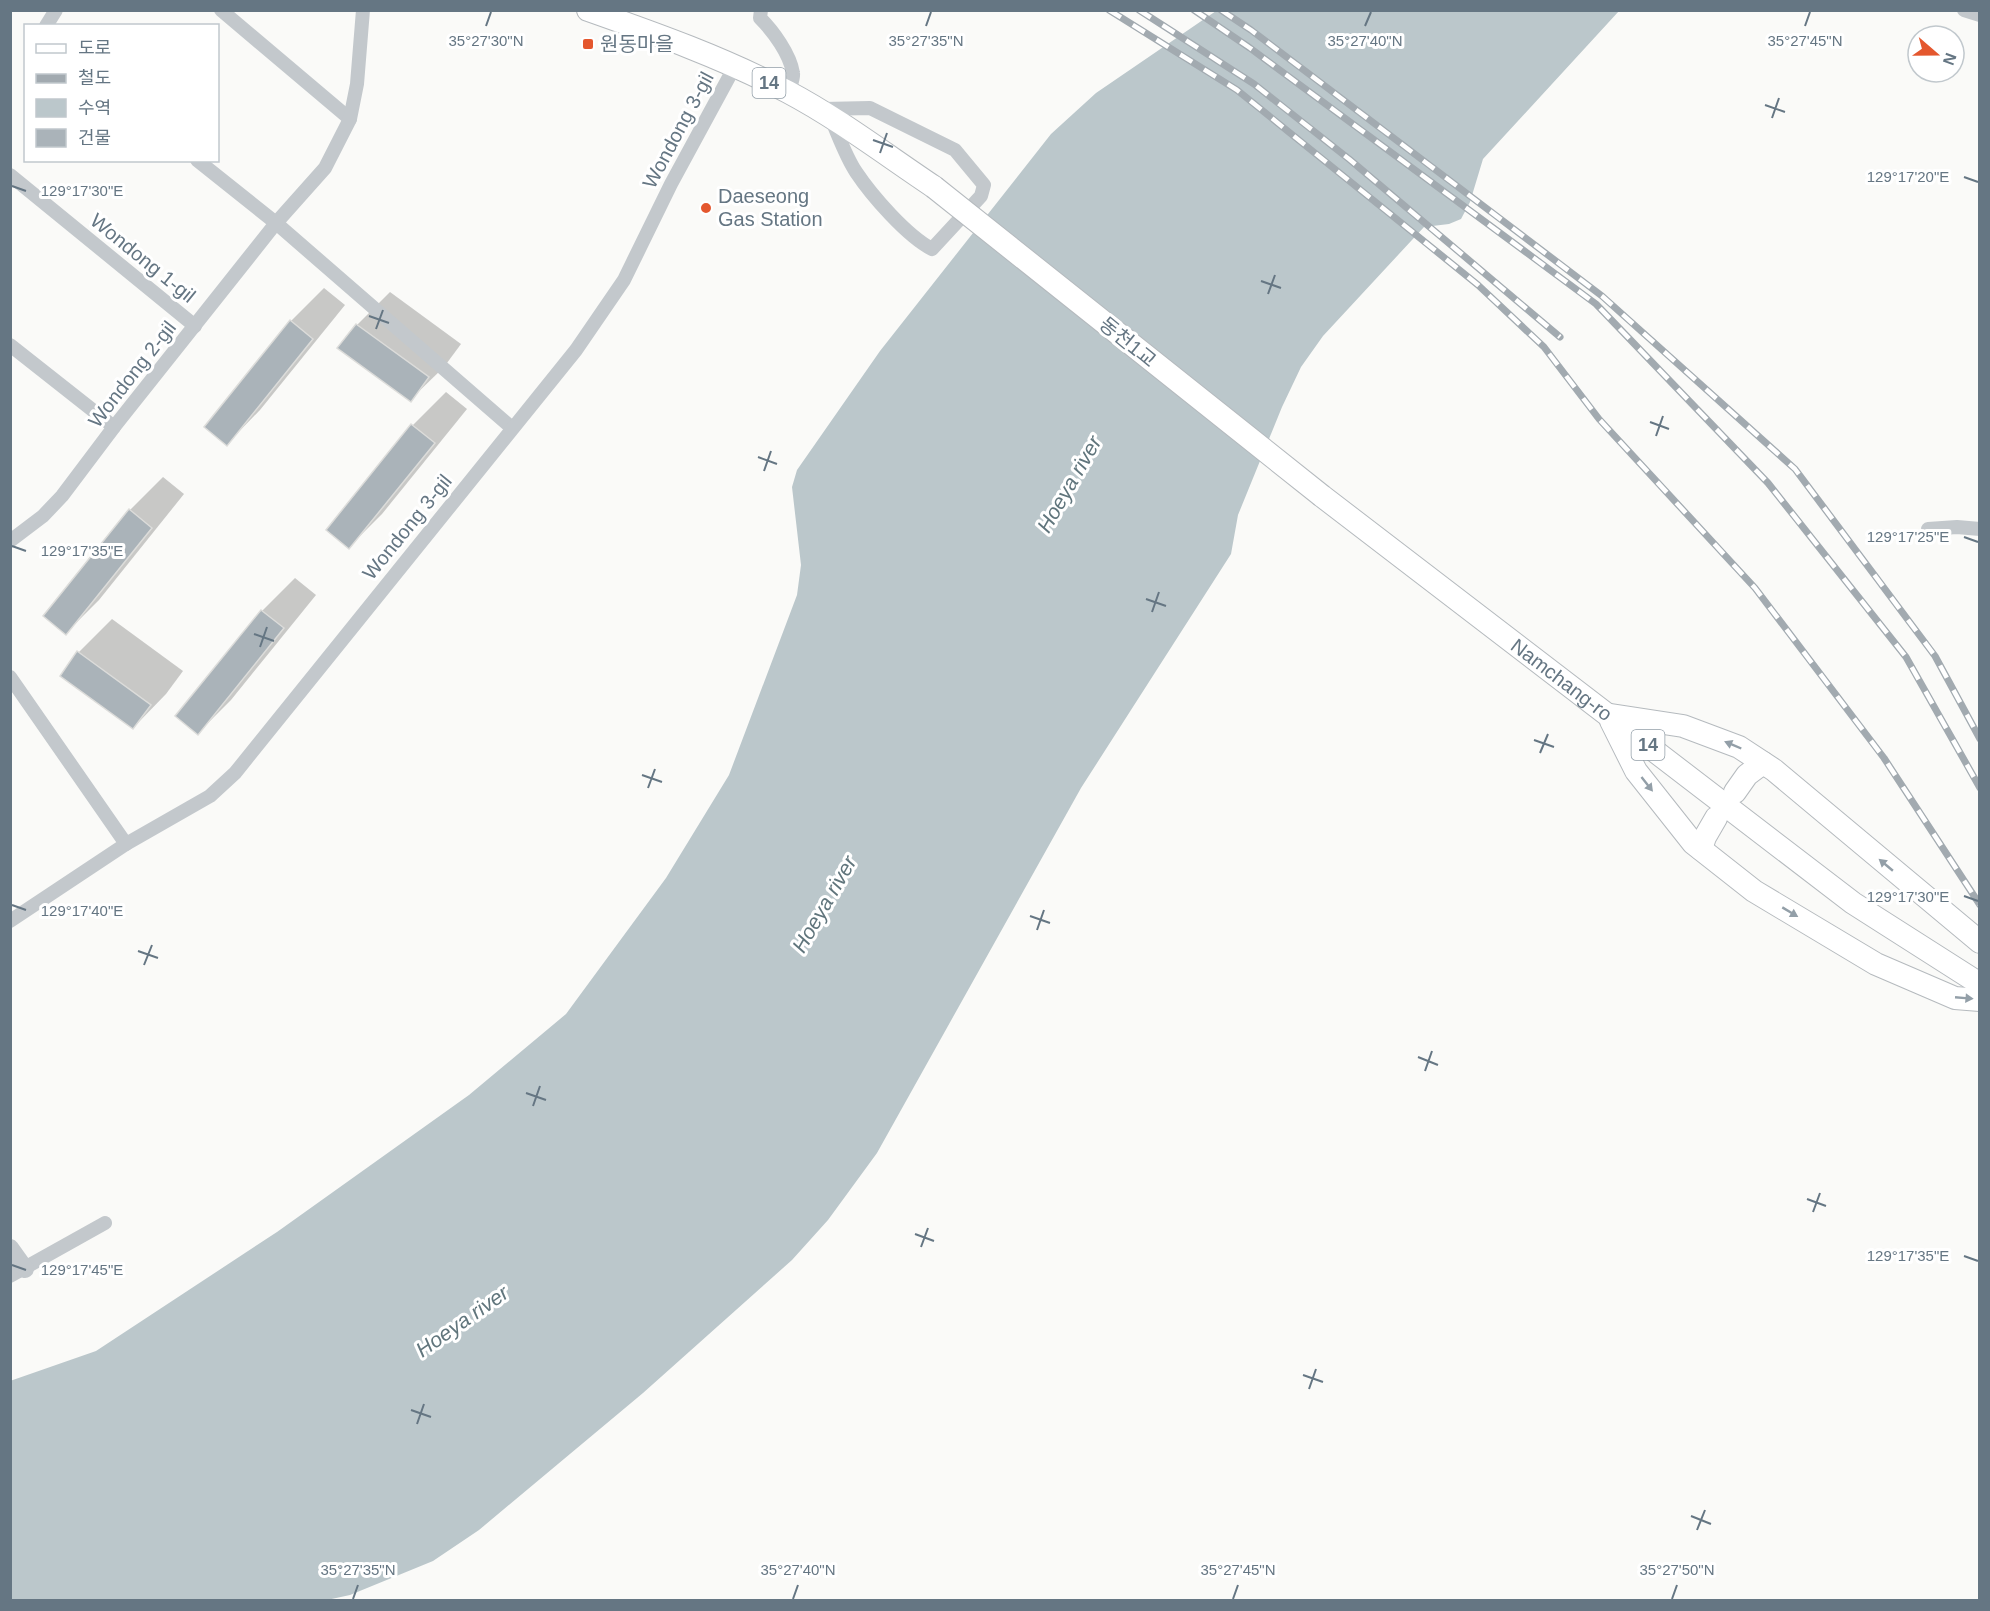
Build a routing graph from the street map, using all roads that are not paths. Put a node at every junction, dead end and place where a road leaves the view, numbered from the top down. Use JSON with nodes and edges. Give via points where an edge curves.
{"nodes":[{"id":1,"x":56,"y":10,"type":"edge"},
{"id":2,"x":221,"y":10,"type":"edge"},
{"id":3,"x":363,"y":10,"type":"edge"},
{"id":4,"x":588,"y":10,"type":"edge"},
{"id":5,"x":761,"y":10,"type":"edge"},
{"id":6,"x":1964,"y":10,"type":"edge"},
{"id":7,"x":1980,"y":15,"type":"edge"},
{"id":8,"x":47,"y":24,"type":"edge"},
{"id":9,"x":735,"y":66,"type":"junction"},
{"id":10,"x":789,"y":92,"type":"junction"},
{"id":11,"x":824,"y":113,"type":"junction"},
{"id":12,"x":350,"y":119,"type":"junction"},
{"id":13,"x":200,"y":162,"type":"edge"},
{"id":14,"x":10,"y":175,"type":"edge"},
{"id":15,"x":276,"y":223,"type":"junction"},
{"id":16,"x":195,"y":326,"type":"junction"},
{"id":17,"x":10,"y":345,"type":"edge"},
{"id":18,"x":114,"y":427,"type":"junction"},
{"id":19,"x":512,"y":428,"type":"junction"},
{"id":20,"x":1322,"y":496,"type":"joint"},
{"id":21,"x":1928,"y":529,"type":"dead end"},
{"id":22,"x":1980,"y":529,"type":"edge"},
{"id":23,"x":10,"y":542,"type":"edge"},
{"id":24,"x":10,"y":677,"type":"edge"},
{"id":25,"x":1608,"y":715,"type":"junction"},
{"id":26,"x":1763,"y":763,"type":"junction"},
{"id":27,"x":1735,"y":792,"type":"dead end"},
{"id":28,"x":1716,"y":818,"type":"dead end"},
{"id":29,"x":126,"y":844,"type":"junction"},
{"id":30,"x":1701,"y":849,"type":"junction"},
{"id":31,"x":10,"y":921,"type":"edge"},
{"id":32,"x":1980,"y":942,"type":"edge"},
{"id":33,"x":1980,"y":984,"type":"edge"},
{"id":34,"x":1980,"y":1000,"type":"edge"},
{"id":35,"x":105,"y":1223,"type":"dead end"},
{"id":36,"x":10,"y":1248,"type":"edge"},
{"id":37,"x":18,"y":1273,"type":"edge"}],
"edges":[{"from":1,"to":8,"type":"street"},
{"from":2,"to":12,"type":"street"},
{"from":3,"to":12,"type":"street","name":"Wondong 2-gil"},
{"from":4,"to":9,"type":"main road","number":"14"},
{"from":5,"to":10,"type":"street","via":[[760,18],[786,53],[793,74]]},
{"from":6,"to":7,"type":"street"},
{"from":9,"to":10,"type":"main road","number":"14"},
{"from":9,"to":19,"type":"street","name":"Wondong 3-gil","via":[[624,280],[576,350]]},
{"from":10,"to":11,"type":"main road","number":"14"},
{"from":11,"to":11,"type":"street","via":[[870,108],[955,150],[984,185],[981,196],[932,249],[918,241],[855,171]]},
{"from":11,"to":20,"type":"main road","name":"동천1교","number":"14","bridge":true,"via":[[934,187]]},
{"from":12,"to":15,"type":"street","name":"Wondong 2-gil","via":[[325,168]]},
{"from":13,"to":15,"type":"street"},
{"from":14,"to":16,"type":"street","name":"Wondong 1-gil"},
{"from":15,"to":16,"type":"street","name":"Wondong 2-gil"},
{"from":15,"to":19,"type":"street"},
{"from":16,"to":18,"type":"street","name":"Wondong 2-gil"},
{"from":17,"to":18,"type":"street"},
{"from":18,"to":23,"type":"street","name":"Wondong 2-gil","via":[[62,496]]},
{"from":19,"to":29,"type":"street","name":"Wondong 3-gil","via":[[235,773],[210,796]]},
{"from":20,"to":25,"type":"main road","name":"Namchang-ro","number":"14"},
{"from":21,"to":22,"type":"street"},
{"from":24,"to":29,"type":"street"},
{"from":26,"to":25,"type":"main road","one_way":true,"via":[[1739,747],[1683,726]]},
{"from":25,"to":30,"type":"main road","one_way":true,"via":[[1636,771]]},
{"from":25,"to":33,"type":"main road","name":"Namchang-ro","number":"14","via":[[1853,903]]},
{"from":26,"to":27,"type":"main road","via":[[1747,775]]},
{"from":32,"to":26,"type":"main road","one_way":true},
{"from":28,"to":30,"type":"main road"},
{"from":29,"to":31,"type":"street","name":"Wondong 3-gil"},
{"from":30,"to":34,"type":"main road","one_way":true,"via":[[1754,891],[1876,964],[1955,998]]},
{"from":35,"to":37,"type":"street"},
{"from":36,"to":37,"type":"street"}]}
